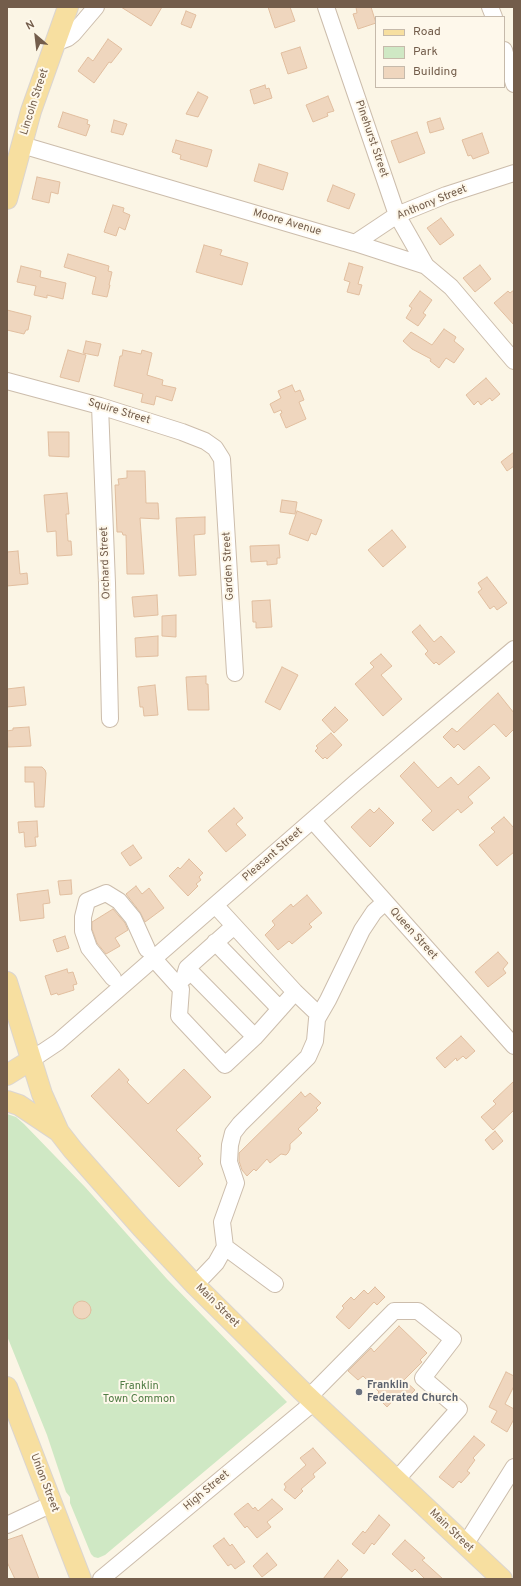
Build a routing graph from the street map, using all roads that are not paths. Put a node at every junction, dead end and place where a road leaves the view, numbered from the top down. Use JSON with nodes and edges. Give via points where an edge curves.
{"nodes":[{"id":1,"x":68,"y":7,"type":"edge"},
{"id":2,"x":96,"y":7,"type":"edge"},
{"id":3,"x":326,"y":7,"type":"edge"},
{"id":4,"x":55,"y":43,"type":"junction"},
{"id":5,"x":505,"y":53,"type":"edge"},
{"id":6,"x":514,"y":84,"type":"edge"},
{"id":7,"x":22,"y":145,"type":"junction"},
{"id":8,"x":514,"y":173,"type":"edge"},
{"id":9,"x":7,"y":199,"type":"edge"},
{"id":10,"x":397,"y":216,"type":"junction"},
{"id":11,"x":355,"y":243,"type":"junction"},
{"id":12,"x":426,"y":266,"type":"junction"},
{"id":13,"x":514,"y":361,"type":"edge"},
{"id":14,"x":7,"y":381,"type":"edge"},
{"id":15,"x":100,"y":406,"type":"junction"},
{"id":16,"x":222,"y":459,"type":"joint"},
{"id":17,"x":514,"y":649,"type":"edge"},
{"id":18,"x":235,"y":673,"type":"dead end"},
{"id":19,"x":110,"y":719,"type":"dead end"},
{"id":20,"x":313,"y":821,"type":"junction"},
{"id":21,"x":385,"y":902,"type":"junction"},
{"id":22,"x":216,"y":906,"type":"junction"},
{"id":23,"x":234,"y":926,"type":"junction"},
{"id":24,"x":215,"y":942,"type":"junction"},
{"id":25,"x":150,"y":954,"type":"junction"},
{"id":26,"x":187,"y":968,"type":"junction"},
{"id":27,"x":113,"y":978,"type":"dead end"},
{"id":28,"x":7,"y":982,"type":"edge"},
{"id":29,"x":181,"y":989,"type":"junction"},
{"id":30,"x":295,"y":992,"type":"junction"},
{"id":31,"x":280,"y":1009,"type":"junction"},
{"id":32,"x":319,"y":1015,"type":"junction"},
{"id":33,"x":255,"y":1037,"type":"junction"},
{"id":34,"x":514,"y":1046,"type":"edge"},
{"id":35,"x":31,"y":1060,"type":"junction"},
{"id":36,"x":7,"y":1075,"type":"edge"},
{"id":37,"x":7,"y":1101,"type":"edge"},
{"id":38,"x":60,"y":1132,"type":"junction"},
{"id":39,"x":225,"y":1247,"type":"junction"},
{"id":40,"x":275,"y":1284,"type":"dead end"},
{"id":41,"x":195,"y":1285,"type":"junction"},
{"id":42,"x":7,"y":1387,"type":"edge"},
{"id":43,"x":312,"y":1400,"type":"junction"},
{"id":44,"x":512,"y":1478,"type":"edge"},
{"id":45,"x":397,"y":1479,"type":"junction"},
{"id":46,"x":52,"y":1504,"type":"junction"},
{"id":47,"x":7,"y":1525,"type":"edge"},
{"id":48,"x":465,"y":1545,"type":"junction"},
{"id":49,"x":82,"y":1579,"type":"edge"},
{"id":50,"x":100,"y":1579,"type":"edge"},
{"id":51,"x":502,"y":1579,"type":"edge"}],
"edges":[{"from":1,"to":4,"type":"main road","name":"Lincoln Street"},
{"from":2,"to":4,"type":"street","via":[[73,34]]},
{"from":3,"to":10,"type":"street","name":"Pinehurst Street"},
{"from":4,"to":7,"type":"main road","name":"Lincoln Street"},
{"from":5,"to":6,"type":"street"},
{"from":7,"to":9,"type":"main road","name":"Lincoln Street"},
{"from":7,"to":11,"type":"street","name":"Moore Avenue"},
{"from":8,"to":10,"type":"street","name":"Anthony Street","via":[[446,195]]},
{"from":10,"to":11,"type":"street","name":"Anthony Street"},
{"from":10,"to":12,"type":"street","name":"Pinehurst Street"},
{"from":11,"to":12,"type":"street","name":"Moore Avenue"},
{"from":12,"to":13,"type":"street","name":"Moore Avenue","via":[[451,287]]},
{"from":14,"to":15,"type":"street","name":"Squire Street"},
{"from":15,"to":16,"type":"street","name":"Squire Street","via":[[205,441],[215,448]]},
{"from":15,"to":19,"type":"street","name":"Orchard Street","via":[[108,583]]},
{"from":16,"to":18,"type":"street","name":"Garden Street"},
{"from":17,"to":20,"type":"street","name":"Pleasant Street"},
{"from":20,"to":21,"type":"street","name":"Queen Street"},
{"from":20,"to":22,"type":"street","name":"Pleasant Street"},
{"from":21,"to":32,"type":"street","via":[[364,926]]},
{"from":21,"to":34,"type":"street","name":"Queen Street"},
{"from":22,"to":23,"type":"street"},
{"from":22,"to":25,"type":"street","name":"Pleasant Street"},
{"from":23,"to":24,"type":"street"},
{"from":23,"to":30,"type":"street"},
{"from":24,"to":26,"type":"street"},
{"from":24,"to":31,"type":"street"},
{"from":25,"to":27,"type":"street","via":[[133,918],[119,901],[106,893],[87,901],[83,931],[89,948]]},
{"from":25,"to":29,"type":"street"},
{"from":25,"to":35,"type":"street","name":"Pleasant Street","via":[[58,1042]]},
{"from":26,"to":29,"type":"street"},
{"from":26,"to":33,"type":"street"},
{"from":28,"to":35,"type":"main road","name":"Main Street"},
{"from":29,"to":33,"type":"street","via":[[179,1016],[225,1065]]},
{"from":30,"to":31,"type":"street"},
{"from":30,"to":32,"type":"street"},
{"from":31,"to":33,"type":"street"},
{"from":32,"to":39,"type":"street","via":[[315,1041],[308,1056],[233,1133],[229,1162],[236,1183],[222,1222]]},
{"from":35,"to":36,"type":"main road"},
{"from":35,"to":38,"type":"main road","name":"Main Street","via":[[42,1094]]},
{"from":37,"to":38,"type":"main road","via":[[19,1105]]},
{"from":38,"to":41,"type":"main road","name":"Main Street","via":[[104,1186]]},
{"from":39,"to":40,"type":"street"},
{"from":39,"to":41,"type":"street","via":[[216,1263]]},
{"from":41,"to":43,"type":"main road","name":"Main Street"},
{"from":42,"to":46,"type":"main road","name":"Union Street"},
{"from":43,"to":45,"type":"main road","name":"Main Street"},
{"from":43,"to":45,"type":"street","name":"High Street","via":[[394,1311],[418,1311],[454,1339],[423,1378],[459,1409]]},
{"from":43,"to":50,"type":"street","name":"High Street"},
{"from":44,"to":48,"type":"street"},
{"from":45,"to":48,"type":"main road","name":"Main Street"},
{"from":46,"to":47,"type":"street"},
{"from":46,"to":49,"type":"main road","name":"Union Street"},
{"from":48,"to":51,"type":"main road","name":"Main Street"}]}
